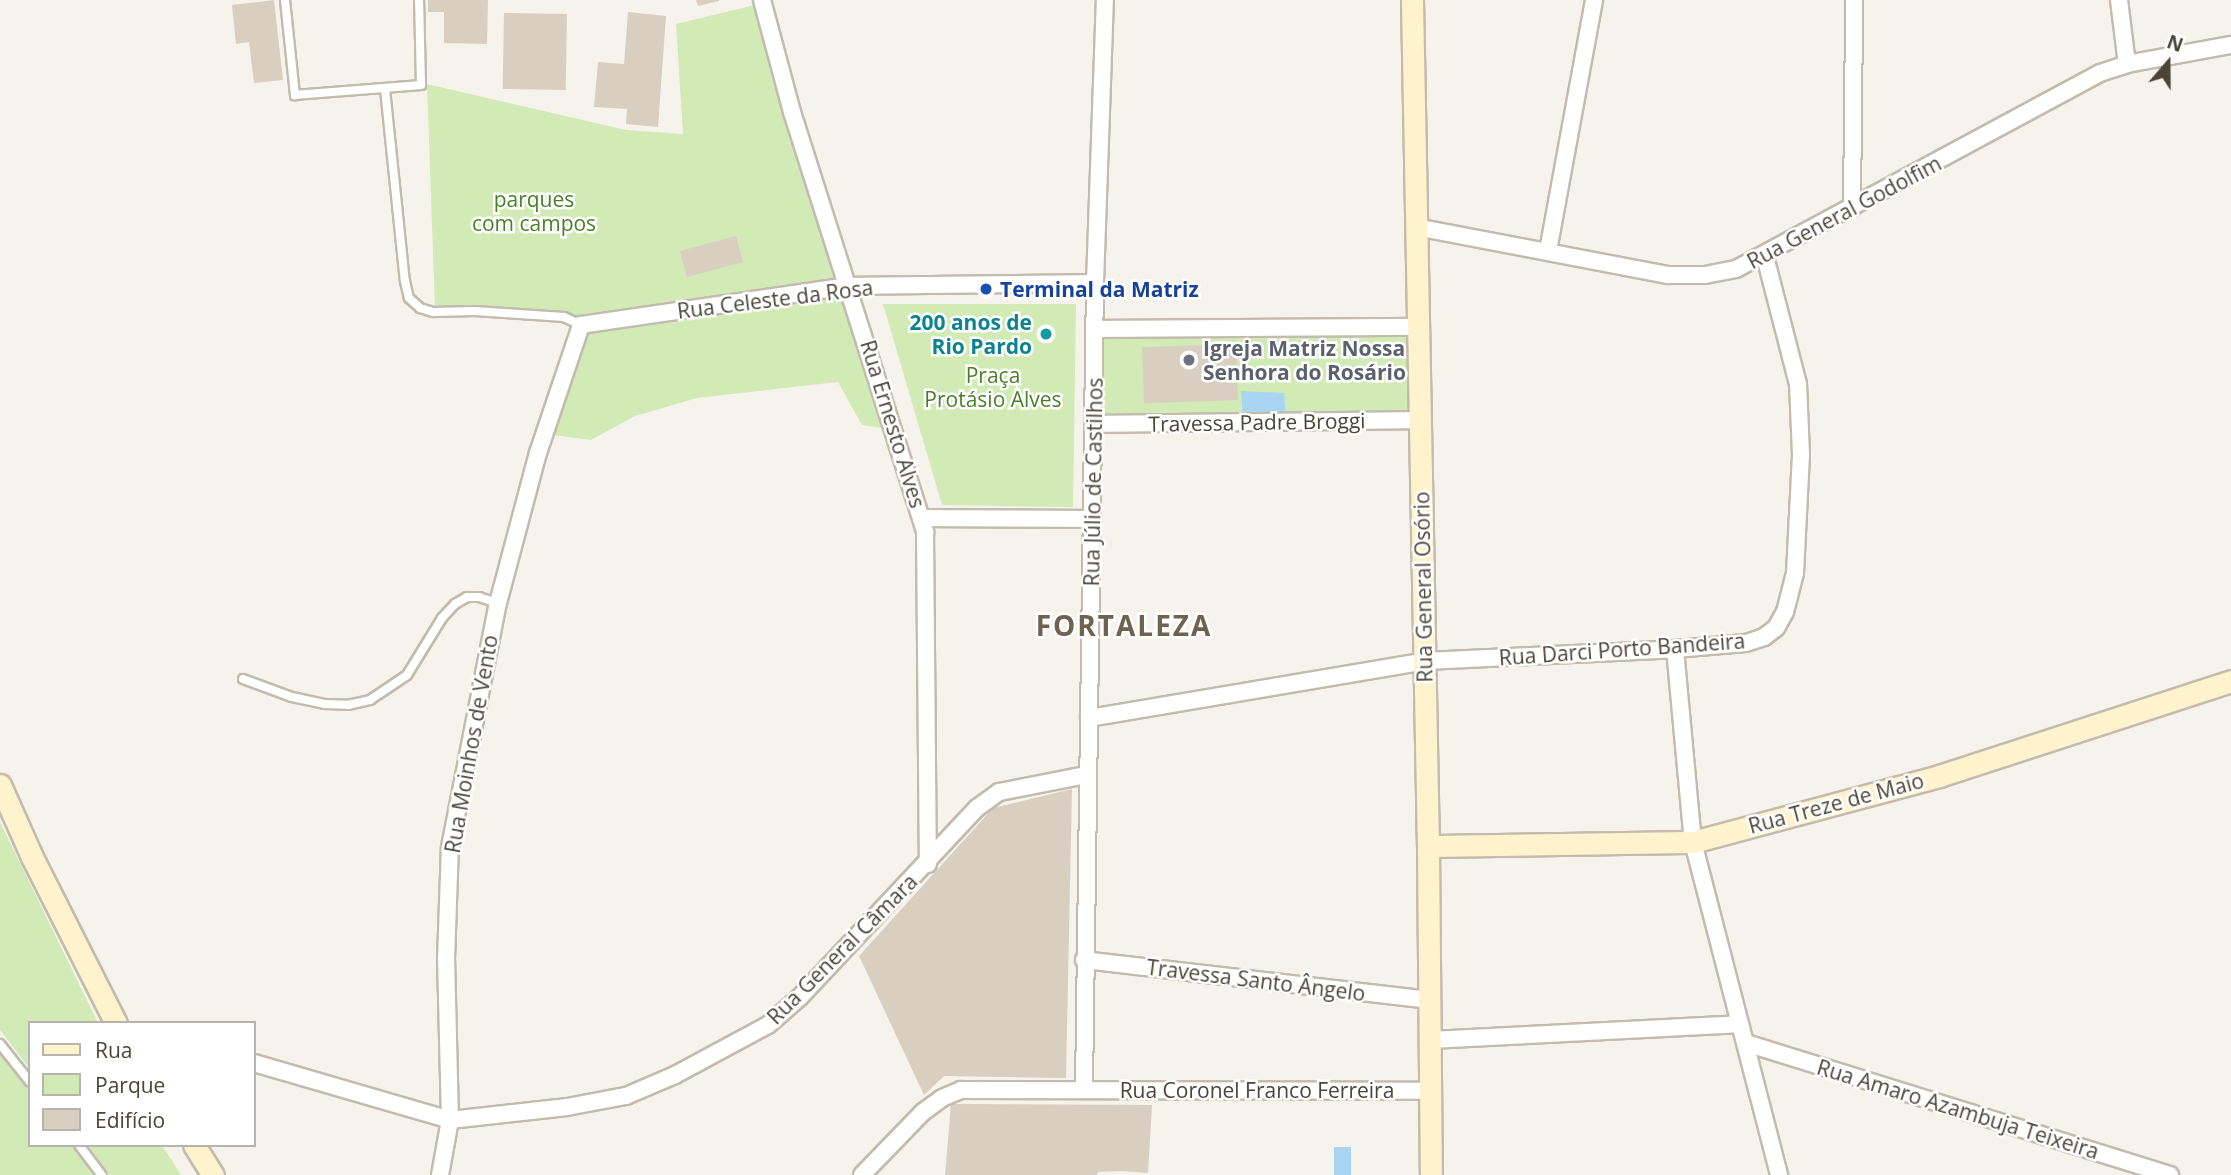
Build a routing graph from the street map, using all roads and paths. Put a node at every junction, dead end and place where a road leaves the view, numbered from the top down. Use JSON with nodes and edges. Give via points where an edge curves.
{"nodes":[{"id":1,"x":285,"y":0,"type":"edge"},
{"id":2,"x":419,"y":0,"type":"edge"},
{"id":3,"x":762,"y":0,"type":"edge"},
{"id":4,"x":1105,"y":0,"type":"edge"},
{"id":5,"x":1412,"y":0,"type":"edge"},
{"id":6,"x":1594,"y":0,"type":"edge"},
{"id":7,"x":1854,"y":0,"type":"edge"},
{"id":8,"x":2119,"y":0,"type":"edge"},
{"id":9,"x":2231,"y":45,"type":"edge"},
{"id":10,"x":2127,"y":64,"type":"junction"},
{"id":11,"x":385,"y":89,"type":"junction"},
{"id":12,"x":1852,"y":208,"type":"junction"},
{"id":13,"x":1416,"y":227,"type":"junction"},
{"id":14,"x":1548,"y":251,"type":"junction"},
{"id":15,"x":1765,"y":256,"type":"junction"},
{"id":16,"x":1095,"y":283,"type":"junction"},
{"id":17,"x":849,"y":286,"type":"junction"},
{"id":18,"x":581,"y":324,"type":"junction"},
{"id":19,"x":1419,"y":327,"type":"junction"},
{"id":20,"x":1094,"y":329,"type":"junction"},
{"id":21,"x":1419,"y":420,"type":"junction"},
{"id":22,"x":1095,"y":424,"type":"junction"},
{"id":23,"x":922,"y":518,"type":"junction"},
{"id":24,"x":1093,"y":519,"type":"junction"},
{"id":25,"x":498,"y":603,"type":"junction"},
{"id":26,"x":1675,"y":649,"type":"junction"},
{"id":27,"x":1425,"y":661,"type":"junction"},
{"id":28,"x":243,"y":679,"type":"dead end"},
{"id":29,"x":2231,"y":681,"type":"edge"},
{"id":30,"x":1089,"y":718,"type":"junction"},
{"id":31,"x":1086,"y":775,"type":"junction"},
{"id":32,"x":0,"y":785,"type":"edge"},
{"id":33,"x":1693,"y":842,"type":"junction"},
{"id":34,"x":1428,"y":846,"type":"junction"},
{"id":35,"x":928,"y":864,"type":"junction"},
{"id":36,"x":1084,"y":960,"type":"junction"},
{"id":37,"x":1429,"y":1000,"type":"junction"},
{"id":38,"x":117,"y":1021,"type":"edge"},
{"id":39,"x":1740,"y":1024,"type":"junction"},
{"id":40,"x":1429,"y":1040,"type":"junction"},
{"id":41,"x":1746,"y":1043,"type":"junction"},
{"id":42,"x":0,"y":1044,"type":"edge"},
{"id":43,"x":256,"y":1064,"type":"edge"},
{"id":44,"x":28,"y":1079,"type":"edge"},
{"id":45,"x":1084,"y":1089,"type":"junction"},
{"id":46,"x":1430,"y":1091,"type":"junction"},
{"id":47,"x":450,"y":1121,"type":"junction"},
{"id":48,"x":81,"y":1147,"type":"edge"},
{"id":49,"x":195,"y":1147,"type":"edge"},
{"id":50,"x":102,"y":1175,"type":"edge"},
{"id":51,"x":213,"y":1175,"type":"edge"},
{"id":52,"x":440,"y":1175,"type":"edge"},
{"id":53,"x":862,"y":1175,"type":"edge"},
{"id":54,"x":1431,"y":1175,"type":"edge"},
{"id":55,"x":1779,"y":1175,"type":"edge"},
{"id":56,"x":2170,"y":1175,"type":"edge"}],
"edges":[{"from":1,"to":11,"type":"lane","via":[[295,95]]},
{"from":2,"to":11,"type":"lane","via":[[421,85]]},
{"from":3,"to":17,"type":"street","name":"Rua Ernesto Alves","via":[[792,112]]},
{"from":4,"to":16,"type":"street","name":"Rua Júlio de Castilhos"},
{"from":5,"to":13,"type":"street","name":"Rua General Osório"},
{"from":6,"to":14,"type":"street"},
{"from":7,"to":12,"type":"street"},
{"from":8,"to":10,"type":"street"},
{"from":9,"to":10,"type":"street","name":"Rua General Godolfim"},
{"from":10,"to":12,"type":"street","name":"Rua General Godolfim","via":[[2100,73]]},
{"from":11,"to":18,"type":"lane","via":[[409,298],[433,312],[565,317]]},
{"from":12,"to":15,"type":"street","name":"Rua General Godolfim"},
{"from":13,"to":14,"type":"street","name":"Rua General Godolfim"},
{"from":13,"to":19,"type":"street","name":"Rua General Osório"},
{"from":14,"to":15,"type":"street","name":"Rua General Godolfim","via":[[1668,275],[1736,269]]},
{"from":15,"to":26,"type":"street","name":"Rua Darci Porto Bandeira","via":[[1798,384],[1800,523],[1795,573],[1785,612],[1764,637],[1746,643]]},
{"from":16,"to":17,"type":"street","name":"Rua Celeste da Rosa"},
{"from":16,"to":20,"type":"street","name":"Rua Júlio de Castilhos"},
{"from":17,"to":18,"type":"street","name":"Rua Celeste da Rosa"},
{"from":17,"to":23,"type":"street","name":"Rua Ernesto Alves"},
{"from":18,"to":25,"type":"street","name":"Rua Moinhos de Vento","via":[[538,453]]},
{"from":19,"to":20,"type":"street"},
{"from":19,"to":21,"type":"street","name":"Rua General Osório"},
{"from":20,"to":22,"type":"street","name":"Rua Júlio de Castilhos"},
{"from":21,"to":22,"type":"street","name":"Travessa Padre Broggi"},
{"from":21,"to":27,"type":"street","name":"Rua General Osório"},
{"from":22,"to":24,"type":"street","name":"Rua Júlio de Castilhos"},
{"from":23,"to":24,"type":"street"},
{"from":23,"to":35,"type":"street","name":"Rua Ernesto Alves"},
{"from":24,"to":30,"type":"street","name":"Rua Júlio de Castilhos"},
{"from":25,"to":28,"type":"lane","via":[[467,597],[455,604],[407,676],[370,700],[324,704]]},
{"from":25,"to":47,"type":"street","name":"Rua Moinhos de Vento","via":[[450,847],[446,960]]},
{"from":26,"to":27,"type":"street","name":"Rua Darci Porto Bandeira"},
{"from":26,"to":33,"type":"street"},
{"from":27,"to":30,"type":"street","name":"Rua Darci Porto Bandeira"},
{"from":27,"to":34,"type":"street","name":"Rua General Osório"},
{"from":29,"to":33,"type":"street","name":"Rua Treze de Maio","via":[[1939,776]]},
{"from":30,"to":31,"type":"street","name":"Rua Júlio de Castilhos"},
{"from":31,"to":35,"type":"street","name":"Rua General Câmara","via":[[999,792],[977,808]]},
{"from":31,"to":36,"type":"street","name":"Rua Júlio de Castilhos"},
{"from":32,"to":38,"type":"street"},
{"from":33,"to":34,"type":"street","name":"Rua Treze de Maio"},
{"from":33,"to":39,"type":"street"},
{"from":34,"to":37,"type":"street","name":"Rua General Osório"},
{"from":35,"to":47,"type":"street","name":"Rua General Câmara","via":[[800,997],[768,1025],[723,1051],[626,1096]]},
{"from":36,"to":37,"type":"street","name":"Travessa Santo Ângelo"},
{"from":36,"to":45,"type":"street","name":"Rua Júlio de Castilhos"},
{"from":37,"to":40,"type":"street","name":"Rua General Osório"},
{"from":39,"to":40,"type":"street"},
{"from":39,"to":41,"type":"street"},
{"from":40,"to":46,"type":"street","name":"Rua General Osório"},
{"from":41,"to":55,"type":"street"},
{"from":41,"to":56,"type":"street","name":"Rua Amaro Azambuja Teixeira"},
{"from":42,"to":44,"type":"lane"},
{"from":43,"to":47,"type":"street","name":"Rua General Câmara"},
{"from":45,"to":46,"type":"street","name":"Rua Coronel Franco Ferreira"},
{"from":45,"to":53,"type":"street","name":"Rua Coronel Franco Ferreira","via":[[961,1090],[923,1112]]},
{"from":46,"to":54,"type":"street","name":"Rua General Osório"},
{"from":47,"to":52,"type":"street","name":"Rua Moinhos de Vento"},
{"from":48,"to":50,"type":"lane"},
{"from":49,"to":51,"type":"street"}]}
